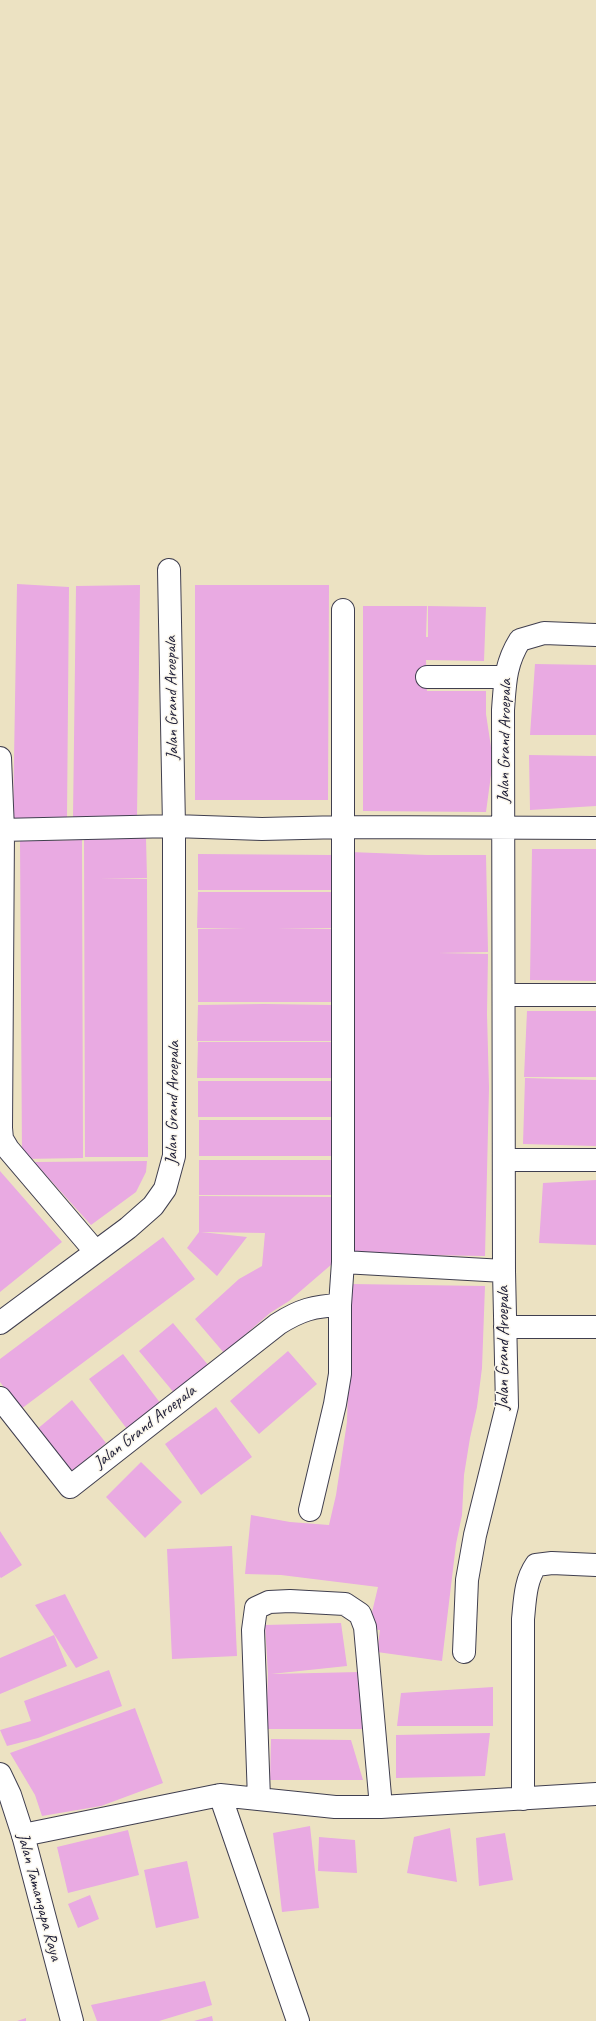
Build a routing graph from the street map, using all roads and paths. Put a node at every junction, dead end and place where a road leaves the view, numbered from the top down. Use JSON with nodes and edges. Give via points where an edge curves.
{"nodes":[{"id":1,"x":169,"y":570,"type":"dead end"},
{"id":2,"x":343,"y":610,"type":"dead end"},
{"id":3,"x":596,"y":635,"type":"edge"},
{"id":4,"x":427,"y":677,"type":"dead end"},
{"id":5,"x":505,"y":677,"type":"junction"},
{"id":6,"x":0,"y":758,"type":"edge"},
{"id":7,"x":174,"y":826,"type":"junction"},
{"id":8,"x":343,"y":827,"type":"junction"},
{"id":9,"x":503,"y":827,"type":"junction"},
{"id":10,"x":596,"y":828,"type":"edge"},
{"id":11,"x":1,"y":830,"type":"edge"},
{"id":12,"x":504,"y":995,"type":"junction"},
{"id":13,"x":596,"y":995,"type":"edge"},
{"id":14,"x":504,"y":1160,"type":"junction"},
{"id":15,"x":596,"y":1160,"type":"edge"},
{"id":16,"x":95,"y":1251,"type":"junction"},
{"id":17,"x":343,"y":1262,"type":"junction"},
{"id":18,"x":504,"y":1271,"type":"junction"},
{"id":19,"x":340,"y":1306,"type":"junction"},
{"id":20,"x":0,"y":1323,"type":"edge"},
{"id":21,"x":505,"y":1327,"type":"junction"},
{"id":22,"x":596,"y":1327,"type":"edge"},
{"id":23,"x":0,"y":1398,"type":"edge"},
{"id":24,"x":310,"y":1510,"type":"dead end"},
{"id":25,"x":596,"y":1565,"type":"edge"},
{"id":26,"x":464,"y":1652,"type":"dead end"},
{"id":27,"x":0,"y":1774,"type":"edge"},
{"id":28,"x":596,"y":1794,"type":"edge"},
{"id":29,"x":220,"y":1795,"type":"junction"},
{"id":30,"x":259,"y":1799,"type":"junction"},
{"id":31,"x":523,"y":1799,"type":"junction"},
{"id":32,"x":381,"y":1807,"type":"junction"},
{"id":33,"x":23,"y":1835,"type":"junction"},
{"id":34,"x":72,"y":2021,"type":"edge"},
{"id":35,"x":298,"y":2021,"type":"edge"}],
"edges":[{"from":1,"to":7,"type":"street","name":"Jalan Grand Aroepala"},
{"from":2,"to":8,"type":"street"},
{"from":3,"to":5,"type":"street","name":"Jalan Grand Aroepala","via":[[544,633],[520,640],[511,655]]},
{"from":4,"to":5,"type":"street"},
{"from":5,"to":9,"type":"street","name":"Jalan Grand Aroepala"},
{"from":6,"to":11,"type":"street"},
{"from":7,"to":8,"type":"street","name":"Jalan Grand Aroepala","via":[[262,829]]},
{"from":7,"to":11,"type":"street","name":"Jalan Grand Aroepala"},
{"from":7,"to":16,"type":"street","name":"Jalan Grand Aroepala","via":[[174,1156],[165,1189],[152,1206],[128,1228]]},
{"from":8,"to":9,"type":"street","name":"Jalan Grand Aroepala"},
{"from":8,"to":17,"type":"street"},
{"from":9,"to":10,"type":"street","name":"Jalan Grand Aroepala"},
{"from":9,"to":12,"type":"street","name":"Jalan Grand Aroepala"},
{"from":11,"to":16,"type":"street","via":[[2,1139]]},
{"from":12,"to":13,"type":"street"},
{"from":12,"to":14,"type":"street","name":"Jalan Grand Aroepala"},
{"from":14,"to":15,"type":"street"},
{"from":14,"to":18,"type":"street","name":"Jalan Grand Aroepala"},
{"from":16,"to":20,"type":"street","name":"Jalan Grand Aroepala"},
{"from":17,"to":18,"type":"street"},
{"from":17,"to":19,"type":"street"},
{"from":18,"to":21,"type":"street","name":"Jalan Grand Aroepala"},
{"from":19,"to":23,"type":"street","name":"Jalan Grand Aroepala","via":[[318,1306],[296,1313],[278,1324],[70,1487]]},
{"from":19,"to":24,"type":"street","via":[[340,1374]]},
{"from":21,"to":22,"type":"street"},
{"from":21,"to":26,"type":"street","name":"Jalan Grand Aroepala","via":[[507,1406],[475,1535],[467,1580]]},
{"from":25,"to":31,"type":"street","via":[[541,1564],[536,1565],[530,1573],[523,1619]]},
{"from":27,"to":33,"type":"street","name":"Jalan Tamangapa Raya"},
{"from":28,"to":31,"type":"street"},
{"from":29,"to":30,"type":"street"},
{"from":29,"to":33,"type":"street"},
{"from":29,"to":35,"type":"street"},
{"from":30,"to":32,"type":"street","via":[[335,1807]]},
{"from":30,"to":32,"type":"street","via":[[253,1630],[256,1608],[269,1602],[345,1604],[362,1618]]},
{"from":31,"to":32,"type":"street"},
{"from":33,"to":34,"type":"street","name":"Jalan Tamangapa Raya"}]}
